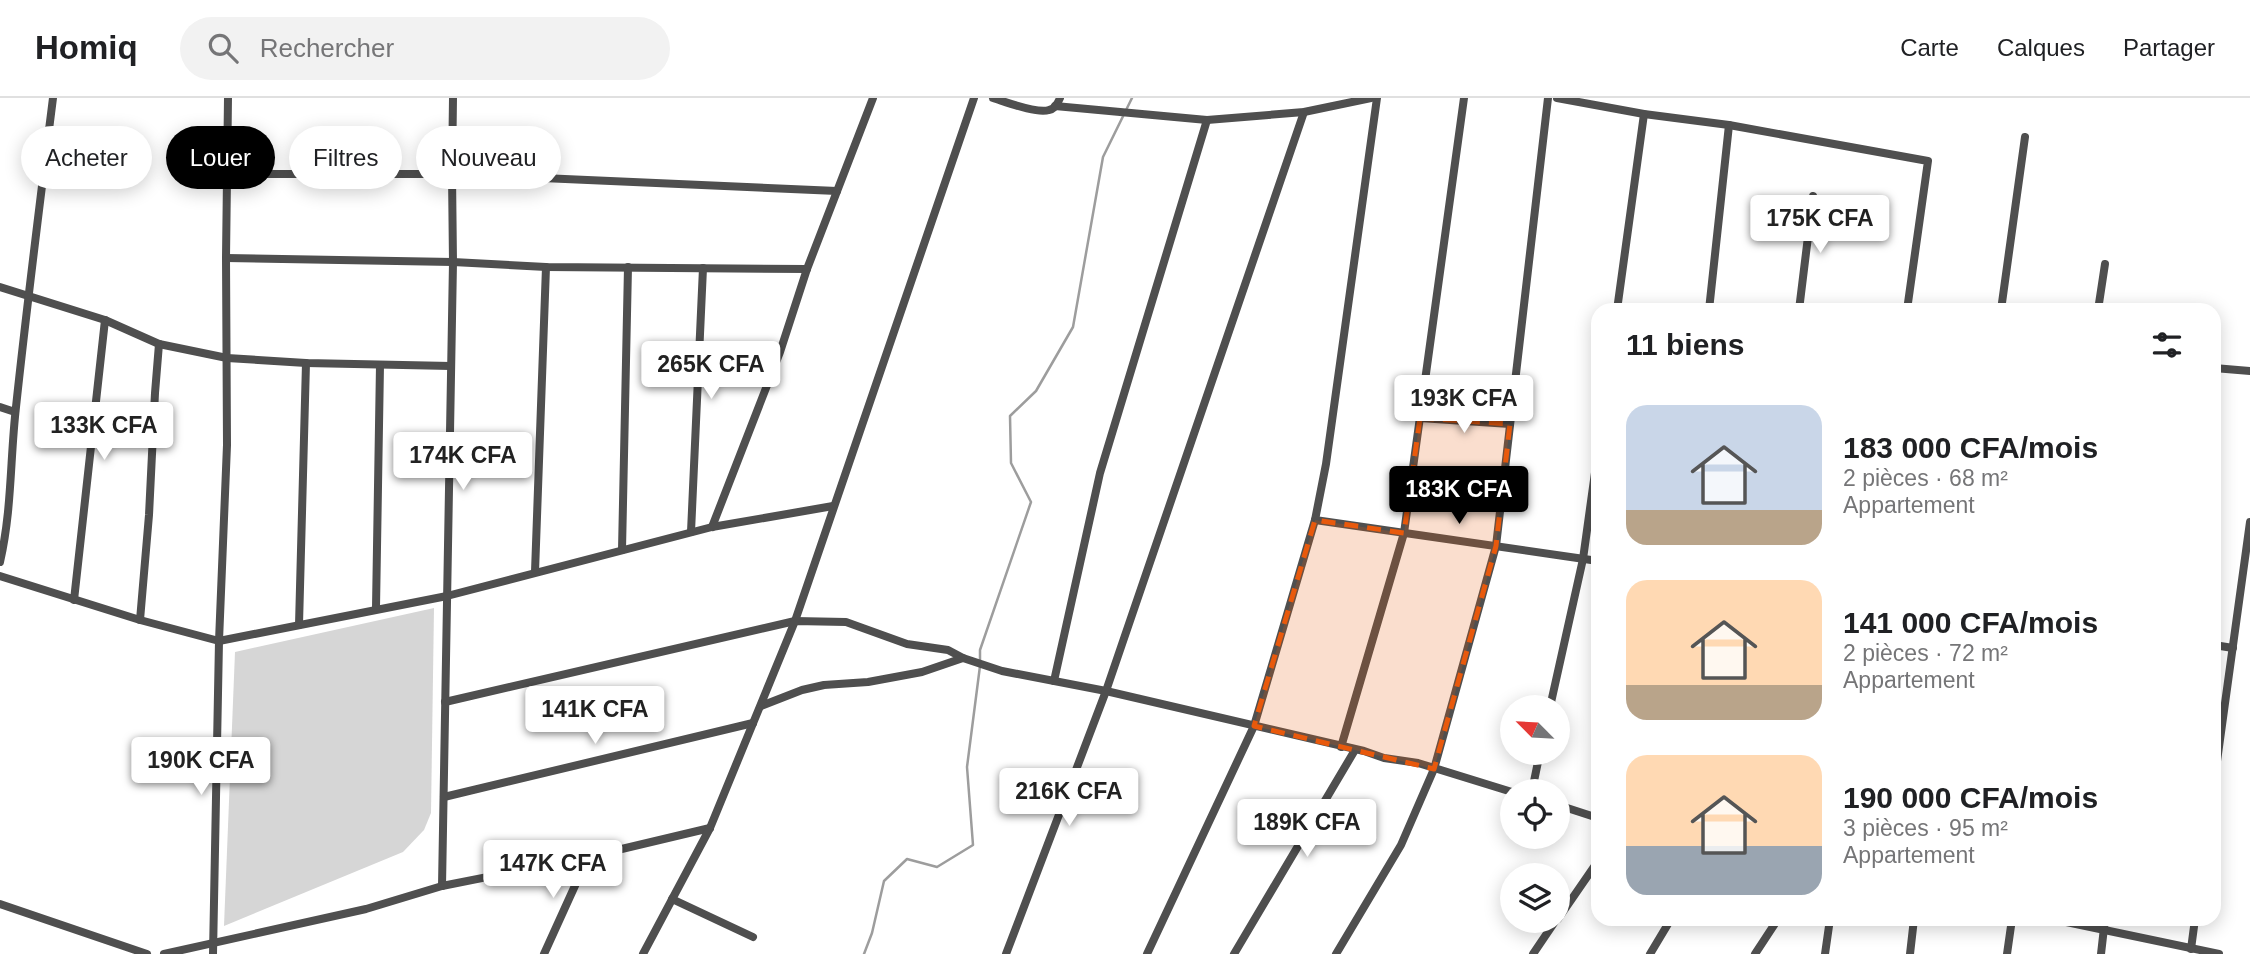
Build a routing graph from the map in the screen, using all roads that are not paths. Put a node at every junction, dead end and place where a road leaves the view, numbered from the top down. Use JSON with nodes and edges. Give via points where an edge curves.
{"nodes":[{"id":1,"x":53,"y":98,"type":"edge"},
{"id":2,"x":228,"y":98,"type":"edge"},
{"id":3,"x":453,"y":98,"type":"edge"},
{"id":4,"x":873,"y":98,"type":"edge"},
{"id":5,"x":974,"y":98,"type":"edge"},
{"id":6,"x":993,"y":98,"type":"edge"},
{"id":7,"x":1060,"y":98,"type":"edge"},
{"id":8,"x":1371,"y":98,"type":"edge"},
{"id":9,"x":1377,"y":98,"type":"edge"},
{"id":10,"x":1464,"y":98,"type":"edge"},
{"id":11,"x":1548,"y":98,"type":"edge"},
{"id":12,"x":1558,"y":98,"type":"edge"},
{"id":13,"x":1055,"y":107,"type":"junction"},
{"id":14,"x":1304,"y":112,"type":"junction"},
{"id":15,"x":1644,"y":114,"type":"junction"},
{"id":16,"x":1207,"y":120,"type":"junction"},
{"id":17,"x":1729,"y":124,"type":"junction"},
{"id":18,"x":228,"y":126,"type":"edge"},
{"id":19,"x":453,"y":126,"type":"edge"},
{"id":20,"x":2025,"y":137,"type":"dead end"},
{"id":21,"x":275,"y":174,"type":"edge"},
{"id":22,"x":416,"y":174,"type":"edge"},
{"id":23,"x":561,"y":179,"type":"edge"},
{"id":24,"x":227,"y":189,"type":"edge"},
{"id":25,"x":452,"y":189,"type":"edge"},
{"id":26,"x":837,"y":191,"type":"junction"},
{"id":27,"x":1813,"y":196,"type":"dead end"},
{"id":28,"x":226,"y":258,"type":"junction"},
{"id":29,"x":453,"y":262,"type":"junction"},
{"id":30,"x":2105,"y":264,"type":"dead end"},
{"id":31,"x":546,"y":267,"type":"junction"},
{"id":32,"x":628,"y":267,"type":"junction"},
{"id":33,"x":703,"y":268,"type":"junction"},
{"id":34,"x":807,"y":269,"type":"junction"},
{"id":35,"x":0,"y":287,"type":"edge"},
{"id":36,"x":28,"y":296,"type":"junction"},
{"id":37,"x":1618,"y":303,"type":"edge"},
{"id":38,"x":1710,"y":303,"type":"edge"},
{"id":39,"x":1800,"y":303,"type":"edge"},
{"id":40,"x":1908,"y":303,"type":"edge"},
{"id":41,"x":2002,"y":303,"type":"edge"},
{"id":42,"x":2099,"y":303,"type":"edge"},
{"id":43,"x":105,"y":320,"type":"junction"},
{"id":44,"x":159,"y":344,"type":"junction"},
{"id":45,"x":227,"y":358,"type":"junction"},
{"id":46,"x":306,"y":363,"type":"junction"},
{"id":47,"x":380,"y":365,"type":"junction"},
{"id":48,"x":451,"y":366,"type":"junction"},
{"id":49,"x":2221,"y":369,"type":"edge"},
{"id":50,"x":2250,"y":371,"type":"edge"},
{"id":51,"x":0,"y":407,"type":"edge"},
{"id":52,"x":15,"y":412,"type":"junction"},
{"id":53,"x":1420,"y":418,"type":"junction"},
{"id":54,"x":1510,"y":424,"type":"junction"},
{"id":55,"x":1591,"y":501,"type":"edge"},
{"id":56,"x":833,"y":506,"type":"junction"},
{"id":57,"x":1315,"y":520,"type":"junction"},
{"id":58,"x":2250,"y":522,"type":"edge"},
{"id":59,"x":712,"y":527,"type":"junction"},
{"id":60,"x":691,"y":532,"type":"junction"},
{"id":61,"x":1404,"y":533,"type":"junction"},
{"id":62,"x":1496,"y":545,"type":"junction"},
{"id":63,"x":622,"y":550,"type":"junction"},
{"id":64,"x":1583,"y":559,"type":"junction"},
{"id":65,"x":1591,"y":560,"type":"edge"},
{"id":66,"x":0,"y":562,"type":"edge"},
{"id":67,"x":535,"y":572,"type":"junction"},
{"id":68,"x":0,"y":576,"type":"edge"},
{"id":69,"x":447,"y":596,"type":"junction"},
{"id":70,"x":74,"y":600,"type":"junction"},
{"id":71,"x":376,"y":608,"type":"junction"},
{"id":72,"x":140,"y":620,"type":"junction"},
{"id":73,"x":795,"y":621,"type":"junction"},
{"id":74,"x":299,"y":625,"type":"junction"},
{"id":75,"x":219,"y":641,"type":"junction"},
{"id":76,"x":2221,"y":646,"type":"edge"},
{"id":77,"x":2233,"y":648,"type":"junction"},
{"id":78,"x":963,"y":658,"type":"junction"},
{"id":79,"x":1054,"y":681,"type":"junction"},
{"id":80,"x":1106,"y":691,"type":"junction"},
{"id":81,"x":1553,"y":695,"type":"edge"},
{"id":82,"x":445,"y":702,"type":"junction"},
{"id":83,"x":761,"y":706,"type":"junction"},
{"id":84,"x":753,"y":723,"type":"junction"},
{"id":85,"x":1254,"y":726,"type":"junction"},
{"id":86,"x":2221,"y":733,"type":"edge"},
{"id":87,"x":1341,"y":747,"type":"junction"},
{"id":88,"x":1355,"y":750,"type":"junction"},
{"id":89,"x":1434,"y":769,"type":"junction"},
{"id":90,"x":1500,"y":788,"type":"edge"},
{"id":91,"x":444,"y":797,"type":"junction"},
{"id":92,"x":1570,"y":809,"type":"edge"},
{"id":93,"x":1591,"y":816,"type":"edge"},
{"id":94,"x":710,"y":828,"type":"junction"},
{"id":95,"x":588,"y":857,"type":"junction"},
{"id":96,"x":1591,"y":871,"type":"edge"},
{"id":97,"x":442,"y":886,"type":"junction"},
{"id":98,"x":672,"y":899,"type":"junction"},
{"id":99,"x":1570,"y":901,"type":"edge"},
{"id":100,"x":0,"y":904,"type":"edge"},
{"id":101,"x":1667,"y":926,"type":"edge"},
{"id":102,"x":1773,"y":926,"type":"edge"},
{"id":103,"x":1829,"y":926,"type":"edge"},
{"id":104,"x":1913,"y":926,"type":"edge"},
{"id":105,"x":2011,"y":926,"type":"edge"},
{"id":106,"x":2088,"y":926,"type":"edge"},
{"id":107,"x":2104,"y":926,"type":"edge"},
{"id":108,"x":2194,"y":926,"type":"edge"},
{"id":109,"x":2104,"y":929,"type":"junction"},
{"id":110,"x":1548,"y":933,"type":"edge"},
{"id":111,"x":753,"y":937,"type":"dead end"},
{"id":112,"x":212,"y":943,"type":"junction"},
{"id":113,"x":2191,"y":949,"type":"junction"},
{"id":114,"x":147,"y":954,"type":"edge"},
{"id":115,"x":164,"y":954,"type":"edge"},
{"id":116,"x":213,"y":954,"type":"edge"},
{"id":117,"x":544,"y":954,"type":"edge"},
{"id":118,"x":643,"y":954,"type":"edge"},
{"id":119,"x":1006,"y":954,"type":"edge"},
{"id":120,"x":1147,"y":954,"type":"edge"},
{"id":121,"x":1234,"y":954,"type":"edge"},
{"id":122,"x":1336,"y":954,"type":"edge"},
{"id":123,"x":1533,"y":954,"type":"edge"},
{"id":124,"x":1650,"y":954,"type":"edge"},
{"id":125,"x":1755,"y":954,"type":"edge"},
{"id":126,"x":1825,"y":954,"type":"edge"},
{"id":127,"x":1910,"y":954,"type":"edge"},
{"id":128,"x":2007,"y":954,"type":"edge"},
{"id":129,"x":2101,"y":954,"type":"edge"},
{"id":130,"x":2219,"y":954,"type":"edge"}],
"edges":[{"from":1,"to":36,"type":"street"},
{"from":2,"to":18,"type":"street"},
{"from":3,"to":19,"type":"street"},
{"from":4,"to":26,"type":"street"},
{"from":5,"to":56,"type":"street"},
{"from":6,"to":13,"type":"street","via":[[1036,110]]},
{"from":7,"to":13,"type":"street"},
{"from":8,"to":14,"type":"street"},
{"from":9,"to":57,"type":"street"},
{"from":10,"to":53,"type":"street"},
{"from":11,"to":54,"type":"street"},
{"from":12,"to":15,"type":"street"},
{"from":13,"to":16,"type":"street"},
{"from":14,"to":16,"type":"street"},
{"from":14,"to":80,"type":"street"},
{"from":15,"to":17,"type":"street"},
{"from":15,"to":37,"type":"street"},
{"from":16,"to":79,"type":"street","via":[[1100,473]]},
{"from":17,"to":38,"type":"street"},
{"from":17,"to":40,"type":"street","via":[[1928,161]]},
{"from":20,"to":41,"type":"street"},
{"from":21,"to":22,"type":"street"},
{"from":23,"to":26,"type":"street"},
{"from":24,"to":28,"type":"street"},
{"from":25,"to":29,"type":"street"},
{"from":26,"to":34,"type":"street"},
{"from":27,"to":39,"type":"street"},
{"from":28,"to":29,"type":"street"},
{"from":28,"to":45,"type":"street"},
{"from":29,"to":31,"type":"street"},
{"from":29,"to":48,"type":"street"},
{"from":30,"to":42,"type":"street"},
{"from":31,"to":32,"type":"street"},
{"from":31,"to":67,"type":"street"},
{"from":32,"to":33,"type":"street"},
{"from":32,"to":63,"type":"street"},
{"from":33,"to":34,"type":"street"},
{"from":33,"to":60,"type":"street"},
{"from":34,"to":59,"type":"street"},
{"from":35,"to":36,"type":"street"},
{"from":36,"to":43,"type":"street"},
{"from":36,"to":52,"type":"street"},
{"from":43,"to":44,"type":"street"},
{"from":43,"to":70,"type":"street"},
{"from":44,"to":45,"type":"street"},
{"from":44,"to":72,"type":"street"},
{"from":45,"to":46,"type":"street"},
{"from":45,"to":75,"type":"street"},
{"from":46,"to":47,"type":"street"},
{"from":46,"to":74,"type":"street"},
{"from":47,"to":48,"type":"street"},
{"from":47,"to":71,"type":"street"},
{"from":48,"to":69,"type":"street"},
{"from":49,"to":50,"type":"street"},
{"from":51,"to":52,"type":"street"},
{"from":52,"to":66,"type":"street","via":[[10,500]]},
{"from":53,"to":54,"type":"street"},
{"from":53,"to":61,"type":"street"},
{"from":54,"to":62,"type":"street"},
{"from":55,"to":64,"type":"street"},
{"from":56,"to":59,"type":"street"},
{"from":56,"to":73,"type":"street"},
{"from":57,"to":61,"type":"street"},
{"from":57,"to":85,"type":"street"},
{"from":58,"to":77,"type":"street"},
{"from":59,"to":60,"type":"street"},
{"from":60,"to":63,"type":"street"},
{"from":61,"to":62,"type":"street"},
{"from":61,"to":87,"type":"street"},
{"from":62,"to":64,"type":"street"},
{"from":62,"to":89,"type":"street"},
{"from":63,"to":67,"type":"street"},
{"from":64,"to":65,"type":"street"},
{"from":64,"to":81,"type":"street"},
{"from":67,"to":69,"type":"street"},
{"from":68,"to":70,"type":"street"},
{"from":69,"to":71,"type":"street"},
{"from":69,"to":82,"type":"street"},
{"from":70,"to":72,"type":"street"},
{"from":71,"to":74,"type":"street"},
{"from":72,"to":75,"type":"street"},
{"from":73,"to":78,"type":"street","via":[[846,622]]},
{"from":73,"to":82,"type":"street"},
{"from":73,"to":83,"type":"street"},
{"from":74,"to":75,"type":"street"},
{"from":75,"to":112,"type":"street"},
{"from":76,"to":77,"type":"street"},
{"from":77,"to":86,"type":"street"},
{"from":78,"to":79,"type":"street"},
{"from":78,"to":83,"type":"street","via":[[922,672],[802,690]]},
{"from":79,"to":80,"type":"street"},
{"from":80,"to":85,"type":"street"},
{"from":80,"to":119,"type":"street"},
{"from":82,"to":91,"type":"street"},
{"from":83,"to":84,"type":"street"},
{"from":84,"to":91,"type":"street"},
{"from":84,"to":94,"type":"street"},
{"from":85,"to":87,"type":"street"},
{"from":85,"to":120,"type":"street"},
{"from":87,"to":88,"type":"street"},
{"from":88,"to":89,"type":"street"},
{"from":88,"to":121,"type":"street"},
{"from":89,"to":90,"type":"street"},
{"from":89,"to":122,"type":"street","via":[[1401,845]]},
{"from":91,"to":97,"type":"street"},
{"from":92,"to":93,"type":"street"},
{"from":94,"to":95,"type":"street"},
{"from":94,"to":98,"type":"street"},
{"from":95,"to":97,"type":"street"},
{"from":95,"to":117,"type":"street"},
{"from":96,"to":99,"type":"street"},
{"from":97,"to":112,"type":"street","via":[[366,909]]},
{"from":98,"to":111,"type":"street"},
{"from":98,"to":118,"type":"street"},
{"from":100,"to":114,"type":"street"},
{"from":101,"to":124,"type":"street"},
{"from":102,"to":125,"type":"street"},
{"from":103,"to":126,"type":"street"},
{"from":104,"to":127,"type":"street"},
{"from":105,"to":128,"type":"street"},
{"from":106,"to":109,"type":"street"},
{"from":107,"to":109,"type":"street"},
{"from":108,"to":113,"type":"street"},
{"from":109,"to":113,"type":"street"},
{"from":109,"to":129,"type":"street"},
{"from":110,"to":123,"type":"street"},
{"from":112,"to":115,"type":"street"},
{"from":112,"to":116,"type":"street"},
{"from":113,"to":130,"type":"street"}]}
